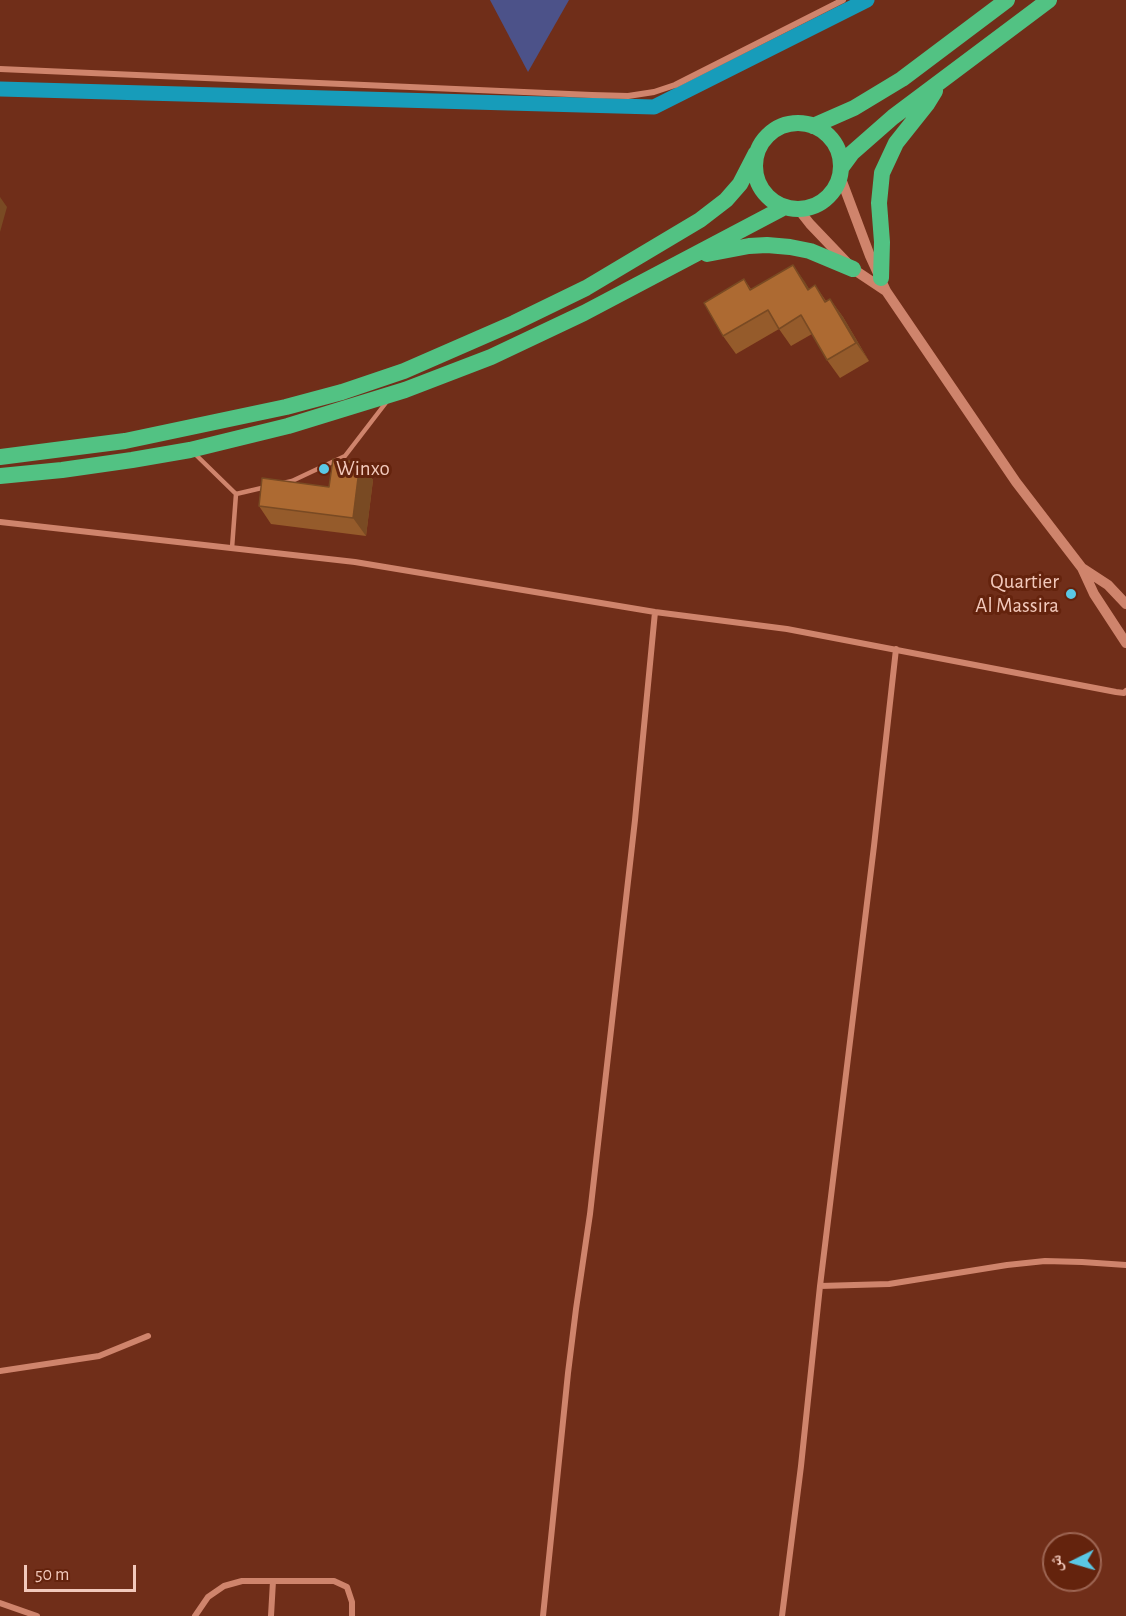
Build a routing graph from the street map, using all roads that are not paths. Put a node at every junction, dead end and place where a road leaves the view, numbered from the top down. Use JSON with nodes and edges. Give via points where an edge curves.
{"nodes":[{"id":1,"x":843,"y":0,"type":"edge"},
{"id":2,"x":1007,"y":0,"type":"edge"},
{"id":3,"x":1048,"y":0,"type":"edge"},
{"id":4,"x":0,"y":69,"type":"edge"},
{"id":5,"x":941,"y":80,"type":"junction"},
{"id":6,"x":813,"y":126,"type":"junction"},
{"id":7,"x":756,"y":153,"type":"junction"},
{"id":8,"x":841,"y":172,"type":"junction"},
{"id":9,"x":791,"y":209,"type":"junction"},
{"id":10,"x":692,"y":257,"type":"junction"},
{"id":11,"x":853,"y":269,"type":"junction"},
{"id":12,"x":884,"y":284,"type":"junction"},
{"id":13,"x":393,"y":394,"type":"junction"},
{"id":14,"x":190,"y":450,"type":"junction"},
{"id":15,"x":0,"y":457,"type":"edge"},
{"id":16,"x":0,"y":476,"type":"edge"},
{"id":17,"x":281,"y":483,"type":"edge"},
{"id":18,"x":270,"y":486,"type":"edge"},
{"id":19,"x":236,"y":494,"type":"junction"},
{"id":20,"x":0,"y":522,"type":"edge"},
{"id":21,"x":232,"y":548,"type":"junction"},
{"id":22,"x":1082,"y":568,"type":"junction"},
{"id":23,"x":1126,"y":604,"type":"edge"},
{"id":24,"x":655,"y":612,"type":"junction"},
{"id":25,"x":1126,"y":643,"type":"edge"},
{"id":26,"x":896,"y":649,"type":"junction"},
{"id":27,"x":1126,"y":692,"type":"edge"},
{"id":28,"x":1126,"y":1265,"type":"edge"},
{"id":29,"x":820,"y":1286,"type":"junction"},
{"id":30,"x":148,"y":1336,"type":"dead end"},
{"id":31,"x":0,"y":1371,"type":"edge"},
{"id":32,"x":273,"y":1581,"type":"junction"},
{"id":33,"x":0,"y":1603,"type":"edge"},
{"id":34,"x":37,"y":1616,"type":"edge"},
{"id":35,"x":195,"y":1616,"type":"edge"},
{"id":36,"x":271,"y":1616,"type":"edge"},
{"id":37,"x":352,"y":1616,"type":"edge"},
{"id":38,"x":543,"y":1616,"type":"edge"},
{"id":39,"x":782,"y":1616,"type":"edge"}],
"edges":[{"from":1,"to":4,"type":"street","via":[[675,85],[628,96]]},
{"from":2,"to":6,"type":"highway","via":[[902,79],[854,108]]},
{"from":3,"to":5,"type":"highway"},
{"from":5,"to":8,"type":"highway","via":[[852,153]]},
{"from":5,"to":12,"type":"highway","via":[[896,143],[882,172],[879,203]]},
{"from":6,"to":7,"type":"highway","via":[[786,124],[773,130]]},
{"from":6,"to":8,"type":"highway","via":[[837,147]]},
{"from":7,"to":9,"type":"highway","via":[[756,180],[762,192],[771,202]]},
{"from":7,"to":15,"type":"highway","via":[[740,184],[700,220],[586,288],[404,371],[342,392],[244,416],[124,441]]},
{"from":8,"to":9,"type":"highway","via":[[835,189],[825,200],[813,208]]},
{"from":8,"to":12,"type":"street","via":[[870,256]]},
{"from":9,"to":10,"type":"highway"},
{"from":9,"to":11,"type":"street"},
{"from":10,"to":11,"type":"highway","via":[[767,245],[810,251]]},
{"from":10,"to":13,"type":"highway","via":[[584,314],[490,357]]},
{"from":11,"to":12,"type":"street"},
{"from":12,"to":22,"type":"street","via":[[1016,482]]},
{"from":13,"to":14,"type":"highway"},
{"from":13,"to":17,"type":"lane","via":[[345,456]]},
{"from":14,"to":16,"type":"highway"},
{"from":14,"to":19,"type":"lane"},
{"from":18,"to":19,"type":"lane"},
{"from":19,"to":21,"type":"lane"},
{"from":20,"to":21,"type":"street"},
{"from":21,"to":24,"type":"street","via":[[355,562]]},
{"from":22,"to":23,"type":"street","via":[[1108,585]]},
{"from":22,"to":25,"type":"street"},
{"from":24,"to":26,"type":"street","via":[[787,629]]},
{"from":24,"to":38,"type":"street","via":[[634,832],[569,1363]]},
{"from":26,"to":27,"type":"street"},
{"from":26,"to":29,"type":"street"},
{"from":28,"to":29,"type":"street","via":[[1046,1261],[889,1284]]},
{"from":29,"to":39,"type":"street"},
{"from":30,"to":31,"type":"street","via":[[99,1356]]},
{"from":32,"to":35,"type":"street","via":[[242,1581],[224,1586],[208,1597]]},
{"from":32,"to":36,"type":"street"},
{"from":32,"to":37,"type":"street","via":[[334,1581],[347,1587]]},
{"from":33,"to":34,"type":"street"}]}
